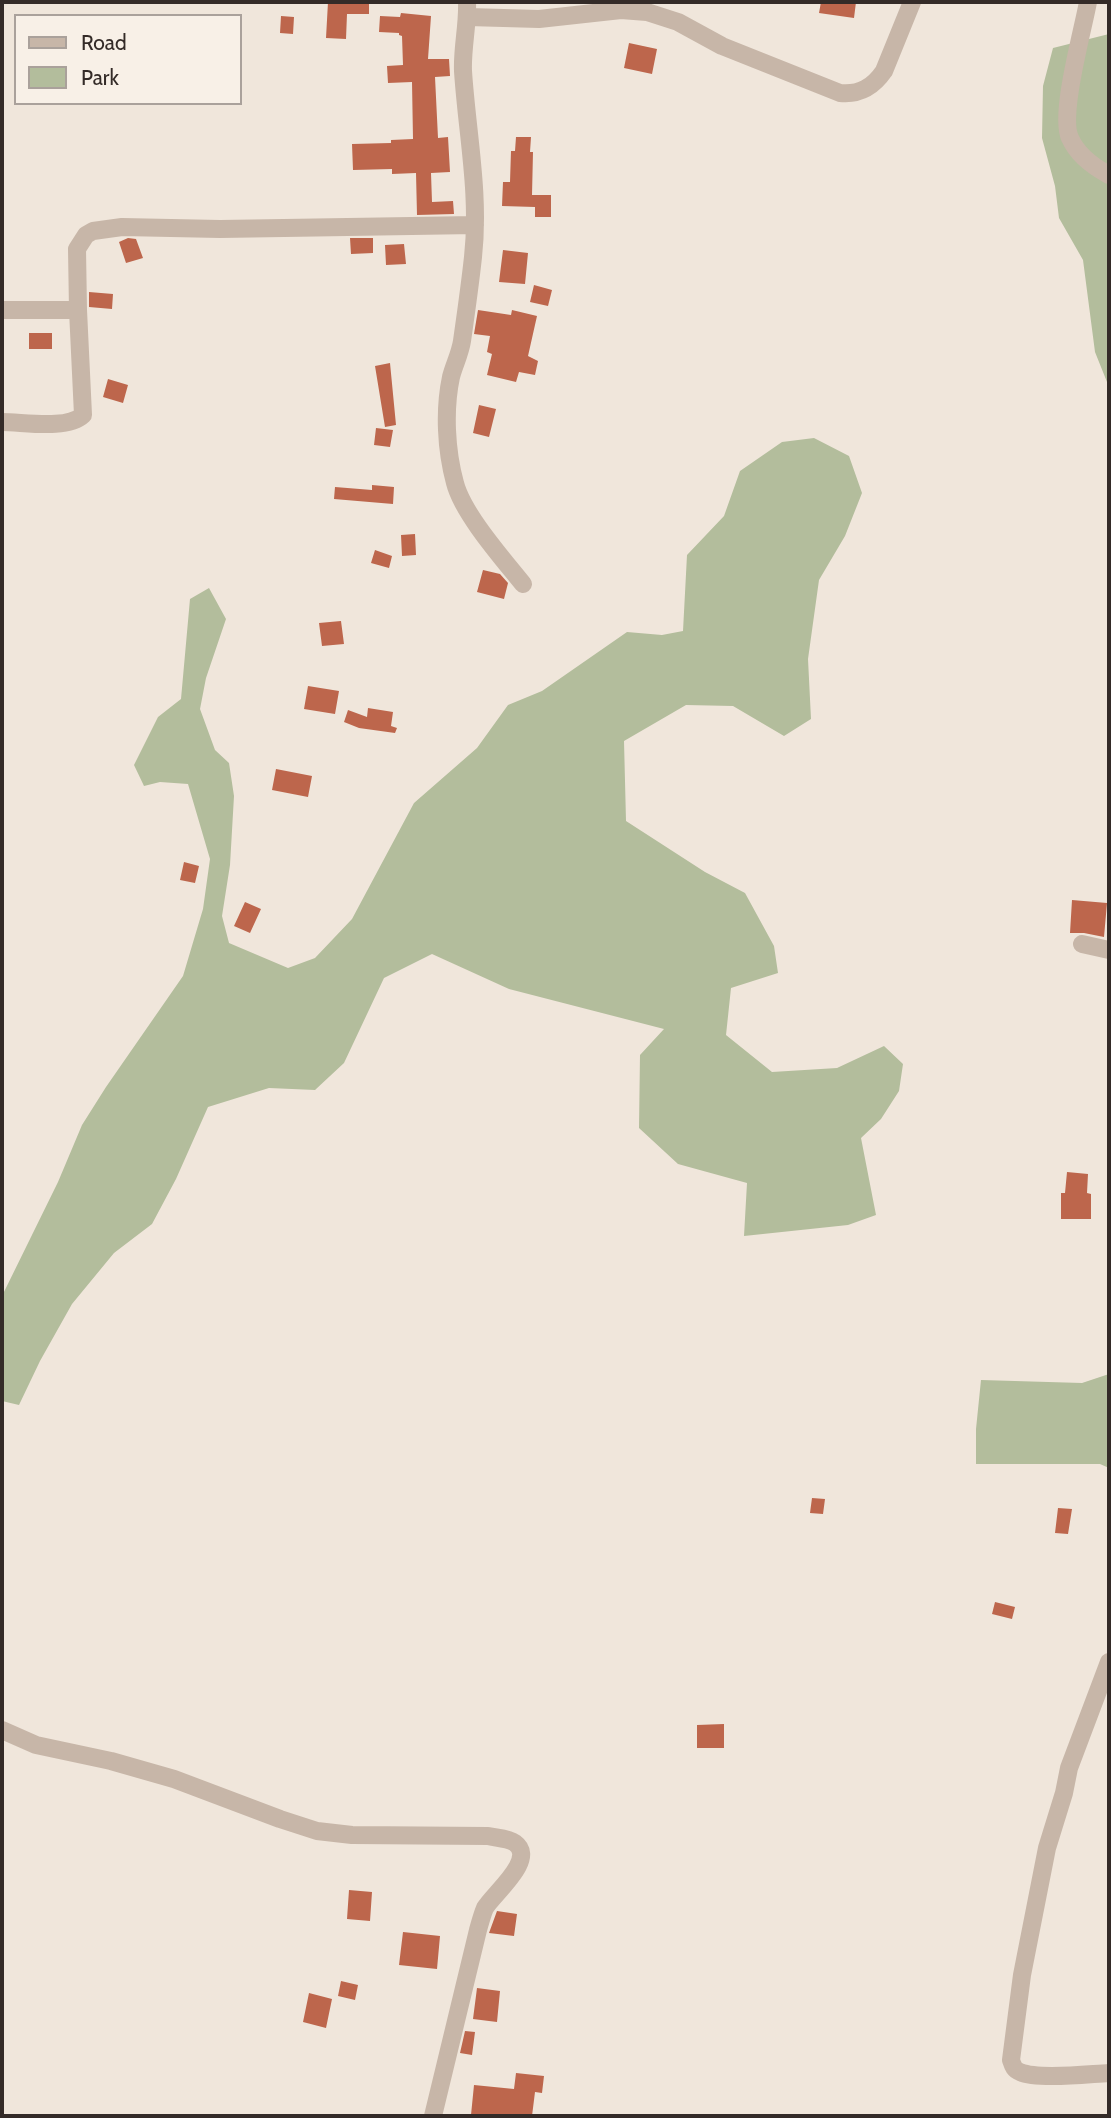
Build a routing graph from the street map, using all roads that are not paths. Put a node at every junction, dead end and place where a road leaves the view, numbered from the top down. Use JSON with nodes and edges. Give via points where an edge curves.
{"nodes":[{"id":1,"x":912,"y":2,"type":"edge"},
{"id":2,"x":1088,"y":2,"type":"edge"},
{"id":3,"x":467,"y":9,"type":"edge"},
{"id":4,"x":1109,"y":175,"type":"edge"},
{"id":5,"x":475,"y":225,"type":"junction"},
{"id":6,"x":2,"y":310,"type":"edge"},
{"id":7,"x":78,"y":310,"type":"junction"},
{"id":8,"x":2,"y":422,"type":"edge"},
{"id":9,"x":523,"y":584,"type":"dead end"},
{"id":10,"x":1082,"y":944,"type":"dead end"},
{"id":11,"x":1109,"y":950,"type":"edge"},
{"id":12,"x":1109,"y":1662,"type":"edge"},
{"id":13,"x":2,"y":1730,"type":"edge"},
{"id":14,"x":1109,"y":2073,"type":"edge"},
{"id":15,"x":433,"y":2116,"type":"edge"}],
"edges":[{"from":1,"to":3,"type":"street","via":[[878,80],[850,94],[647,12],[621,10],[539,19]]},
{"from":2,"to":4,"type":"street","via":[[1068,106],[1069,136],[1096,168]]},
{"from":3,"to":5,"type":"street","via":[[463,68]]},
{"from":5,"to":7,"type":"street","via":[[122,227],[93,231],[77,249]]},
{"from":5,"to":9,"type":"street","via":[[461,344],[448,402],[449,453],[455,485],[469,511]]},
{"from":6,"to":7,"type":"street"},
{"from":7,"to":8,"type":"street","via":[[83,415],[60,423]]},
{"from":10,"to":11,"type":"street"},
{"from":12,"to":14,"type":"street","via":[[1069,1768],[1047,1848],[1011,2053],[1013,2067],[1026,2074]]},
{"from":13,"to":15,"type":"street","via":[[36,1745],[174,1779],[317,1831],[488,1836],[516,1844],[522,1859],[485,1909],[478,1930]]}]}
